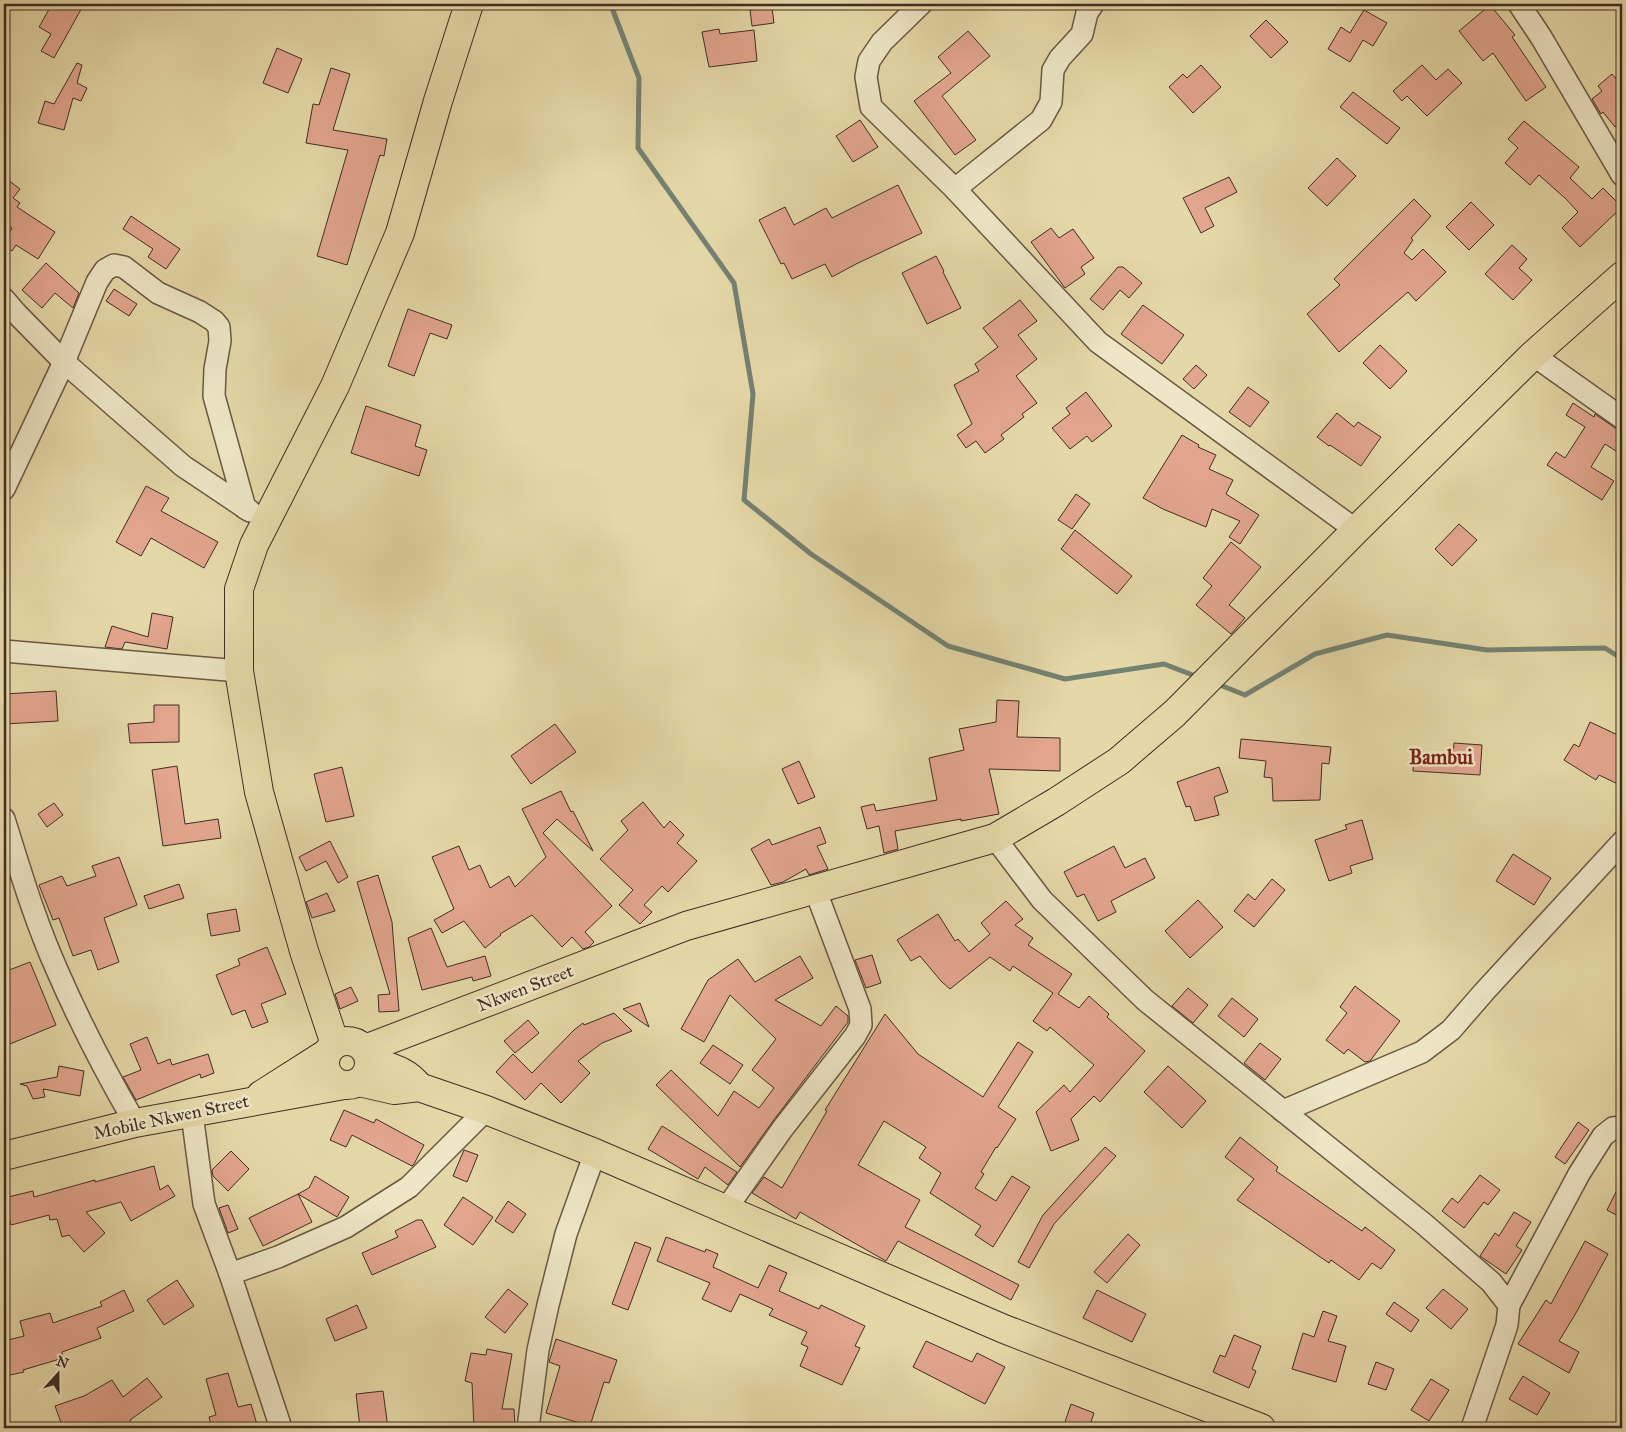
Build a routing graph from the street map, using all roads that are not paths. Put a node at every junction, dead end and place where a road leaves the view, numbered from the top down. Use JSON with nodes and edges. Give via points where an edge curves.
{"nodes":[{"id":1,"x":469,"y":4,"type":"edge"},
{"id":2,"x":921,"y":4,"type":"edge"},
{"id":3,"x":1093,"y":4,"type":"edge"},
{"id":4,"x":1519,"y":4,"type":"edge"},
{"id":5,"x":1622,"y":175,"type":"edge"},
{"id":6,"x":955,"y":189,"type":"junction"},
{"id":7,"x":1622,"y":276,"type":"edge"},
{"id":8,"x":4,"y":299,"type":"edge"},
{"id":9,"x":1533,"y":355,"type":"junction"},
{"id":10,"x":64,"y":362,"type":"junction"},
{"id":11,"x":1622,"y":418,"type":"edge"},
{"id":12,"x":4,"y":488,"type":"edge"},
{"id":13,"x":255,"y":515,"type":"junction"},
{"id":14,"x":1356,"y":530,"type":"junction"},
{"id":15,"x":4,"y":651,"type":"edge"},
{"id":16,"x":239,"y":671,"type":"junction"},
{"id":17,"x":4,"y":819,"type":"edge"},
{"id":18,"x":995,"y":838,"type":"junction"},
{"id":19,"x":1622,"y":842,"type":"edge"},
{"id":20,"x":815,"y":890,"type":"junction"},
{"id":21,"x":331,"y":1048,"type":"junction"},
{"id":22,"x":359,"y":1069,"type":"junction"},
{"id":23,"x":250,"y":1103,"type":"junction"},
{"id":24,"x":486,"y":1110,"type":"junction"},
{"id":25,"x":1283,"y":1111,"type":"junction"},
{"id":26,"x":192,"y":1114,"type":"junction"},
{"id":27,"x":135,"y":1123,"type":"junction"},
{"id":28,"x":1622,"y":1127,"type":"edge"},
{"id":29,"x":595,"y":1153,"type":"junction"},
{"id":30,"x":4,"y":1156,"type":"edge"},
{"id":31,"x":726,"y":1209,"type":"junction"},
{"id":32,"x":230,"y":1274,"type":"junction"},
{"id":33,"x":1509,"y":1305,"type":"junction"},
{"id":34,"x":281,"y":1428,"type":"edge"},
{"id":35,"x":528,"y":1428,"type":"edge"},
{"id":36,"x":1261,"y":1428,"type":"edge"},
{"id":37,"x":1472,"y":1428,"type":"edge"}],
"edges":[{"from":1,"to":13,"type":"main road","via":[[400,233],[335,386]]},
{"from":2,"to":6,"type":"street","via":[[882,42],[869,61],[866,77],[871,107]]},
{"from":3,"to":6,"type":"street","via":[[1087,13],[1082,34],[1060,58],[1054,70],[1051,102],[1041,120]]},
{"from":4,"to":5,"type":"street"},
{"from":6,"to":14,"type":"street","via":[[1098,342]]},
{"from":7,"to":9,"type":"main road","name":"Nkwen Street"},
{"from":8,"to":10,"type":"street"},
{"from":9,"to":11,"type":"street"},
{"from":9,"to":14,"type":"main road","name":"Nkwen Street"},
{"from":10,"to":12,"type":"street"},
{"from":10,"to":13,"type":"street","via":[[183,466]]},
{"from":10,"to":13,"type":"street","via":[[97,282],[105,270],[114,265],[124,267],[158,293],[214,320],[219,327],[220,341],[214,396]]},
{"from":13,"to":16,"type":"main road","via":[[254,545],[239,589]]},
{"from":14,"to":18,"type":"main road","name":"Nkwen Street","via":[[1175,713],[1119,761]]},
{"from":15,"to":16,"type":"street"},
{"from":16,"to":21,"type":"main road","via":[[259,792]]},
{"from":17,"to":27,"type":"street","via":[[56,969],[99,1061]]},
{"from":18,"to":20,"type":"main road","name":"Nkwen Street"},
{"from":18,"to":25,"type":"street","via":[[1042,900],[1145,1000]]},
{"from":19,"to":25,"type":"street","via":[[1451,1030],[1422,1052]]},
{"from":20,"to":22,"type":"main road","name":"Nkwen Street","via":[[686,926]]},
{"from":20,"to":31,"type":"street","via":[[860,1009],[861,1024],[856,1036],[783,1128]]},
{"from":21,"to":22,"type":"main road","via":[[341,1041],[354,1042]]},
{"from":21,"to":22,"type":"main road","via":[[324,1065],[326,1074],[336,1083]]},
{"from":21,"to":23,"type":"main road","name":"Mobile Nkwen Street"},
{"from":22,"to":23,"type":"main road","name":"Nkwen Street"},
{"from":22,"to":24,"type":"main road","via":[[405,1074],[419,1087]]},
{"from":23,"to":26,"type":"main road","name":"Mobile Nkwen Street"},
{"from":24,"to":29,"type":"main road"},
{"from":24,"to":32,"type":"street","via":[[409,1187],[346,1227]]},
{"from":25,"to":33,"type":"street","via":[[1432,1231],[1491,1282]]},
{"from":26,"to":27,"type":"main road","name":"Mobile Nkwen Street"},
{"from":26,"to":32,"type":"street","via":[[204,1204]]},
{"from":27,"to":30,"type":"main road","name":"Mobile Nkwen Street"},
{"from":28,"to":33,"type":"street","via":[[1613,1128],[1603,1136],[1579,1174]]},
{"from":29,"to":31,"type":"main road"},
{"from":29,"to":35,"type":"street","via":[[566,1234],[548,1305],[538,1350]]},
{"from":31,"to":36,"type":"main road","via":[[1004,1330]]},
{"from":32,"to":34,"type":"street"},
{"from":33,"to":37,"type":"street","via":[[1506,1325]]}]}
